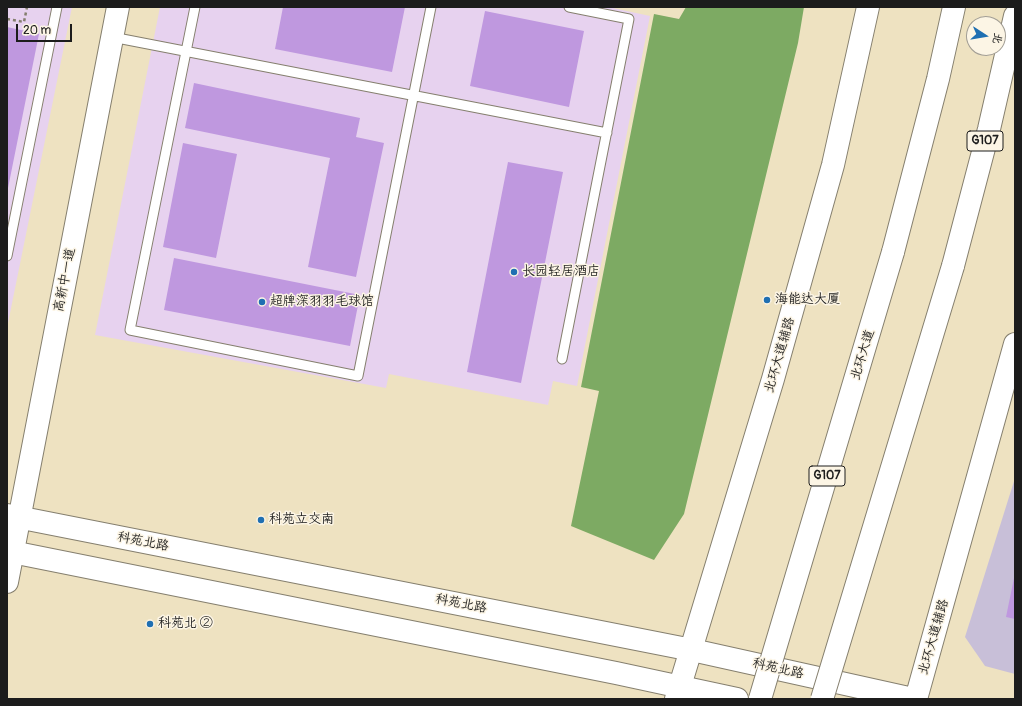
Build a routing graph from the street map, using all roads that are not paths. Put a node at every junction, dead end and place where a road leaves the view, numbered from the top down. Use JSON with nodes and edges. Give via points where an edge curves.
{"nodes":[{"id":1,"x":57,"y":7,"type":"edge"},
{"id":2,"x":115,"y":7,"type":"edge"},
{"id":3,"x":195,"y":7,"type":"edge"},
{"id":4,"x":431,"y":7,"type":"edge"},
{"id":5,"x":569,"y":7,"type":"edge"},
{"id":6,"x":868,"y":7,"type":"edge"},
{"id":7,"x":954,"y":7,"type":"edge"},
{"id":8,"x":1015,"y":16,"type":"edge"},
{"id":9,"x":112,"y":37,"type":"junction"},
{"id":10,"x":186,"y":51,"type":"junction"},
{"id":11,"x":1015,"y":61,"type":"edge"},
{"id":12,"x":414,"y":96,"type":"junction"},
{"id":13,"x":988,"y":129,"type":"junction"},
{"id":14,"x":607,"y":133,"type":"junction"},
{"id":15,"x":7,"y":256,"type":"edge"},
{"id":16,"x":1015,"y":344,"type":"edge"},
{"id":17,"x":562,"y":359,"type":"dead end"},
{"id":18,"x":13,"y":517,"type":"edge"},
{"id":19,"x":10,"y":552,"type":"edge"},
{"id":20,"x":7,"y":582,"type":"edge"},
{"id":21,"x":692,"y":650,"type":"junction"},
{"id":22,"x":678,"y":693,"type":"edge"},
{"id":23,"x":737,"y":699,"type":"edge"},
{"id":24,"x":760,"y":699,"type":"edge"},
{"id":25,"x":822,"y":699,"type":"edge"},
{"id":26,"x":913,"y":699,"type":"edge"},
{"id":27,"x":916,"y":699,"type":"edge"}],
"edges":[{"from":1,"to":15,"type":"lane"},
{"from":2,"to":9,"type":"main road","name":"高新中一道"},
{"from":3,"to":10,"type":"lane"},
{"from":4,"to":12,"type":"lane"},
{"from":5,"to":14,"type":"lane","via":[[629,19]]},
{"from":6,"to":21,"type":"main road","name":"北环大道辅路","via":[[833,165]]},
{"from":7,"to":24,"type":"main road","name":"北环大道","number":"G107","bridge":true,"via":[[893,252]]},
{"from":8,"to":13,"type":"main road","number":"G107"},
{"from":9,"to":10,"type":"lane"},
{"from":9,"to":18,"type":"main road","name":"高新中一道"},
{"from":10,"to":12,"type":"lane"},
{"from":10,"to":12,"type":"lane","via":[[130,330],[358,376]]},
{"from":11,"to":13,"type":"main road"},
{"from":12,"to":14,"type":"lane"},
{"from":13,"to":25,"type":"main road","number":"G107","bridge":true,"via":[[953,266]]},
{"from":14,"to":17,"type":"lane"},
{"from":16,"to":27,"type":"main road","name":"北环大道辅路"},
{"from":18,"to":19,"type":"main road","name":"高新中一道"},
{"from":18,"to":21,"type":"main road","name":"科苑北路"},
{"from":19,"to":20,"type":"main road","name":"高新中一道"},
{"from":19,"to":22,"type":"main road"},
{"from":21,"to":22,"type":"main road","name":"北环大道辅路"},
{"from":21,"to":26,"type":"main road","name":"科苑北路"},
{"from":22,"to":23,"type":"main road"}]}
